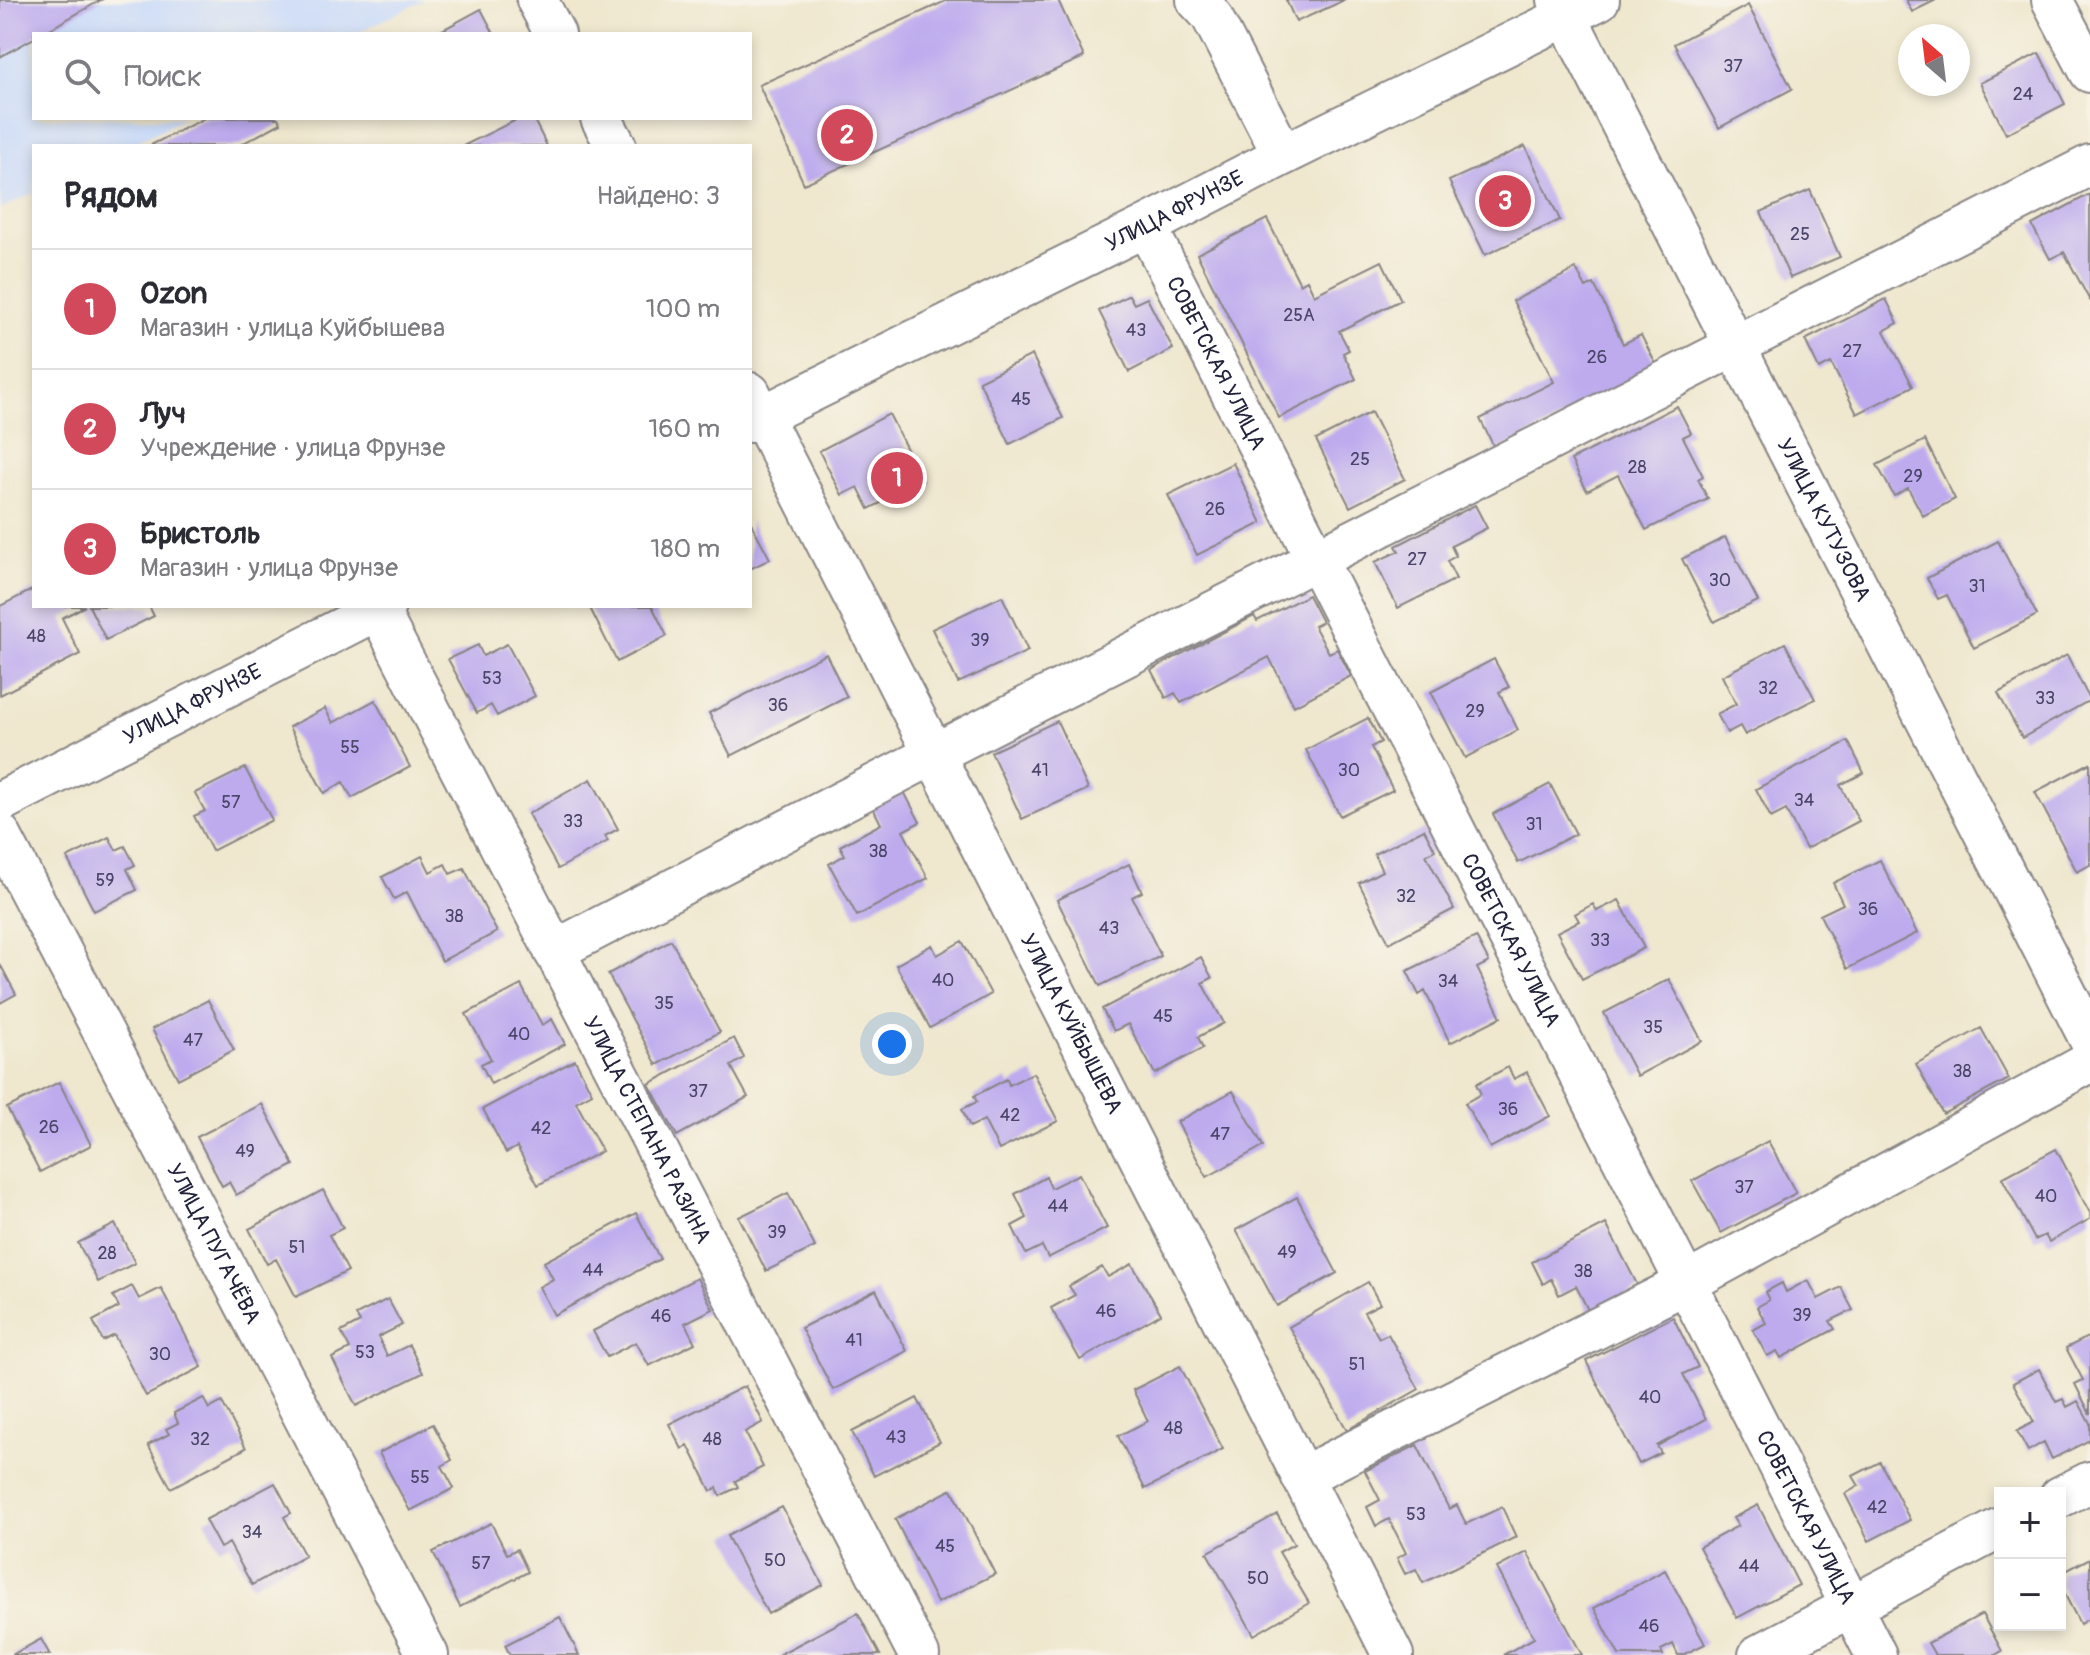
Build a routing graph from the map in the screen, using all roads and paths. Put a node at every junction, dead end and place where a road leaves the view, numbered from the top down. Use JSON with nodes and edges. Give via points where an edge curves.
{"nodes":[{"id":1,"x":537,"y":0,"type":"edge"},
{"id":2,"x":1197,"y":0,"type":"edge"},
{"id":3,"x":2052,"y":0,"type":"edge"},
{"id":4,"x":1574,"y":6,"type":"edge"},
{"id":5,"x":554,"y":32,"type":"edge"},
{"id":6,"x":2090,"y":72,"type":"edge"},
{"id":7,"x":602,"y":120,"type":"edge"},
{"id":8,"x":615,"y":144,"type":"edge"},
{"id":9,"x":1283,"y":155,"type":"junction"},
{"id":10,"x":2090,"y":165,"type":"edge"},
{"id":11,"x":1146,"y":226,"type":"junction"},
{"id":12,"x":1736,"y":348,"type":"junction"},
{"id":13,"x":754,"y":410,"type":"edge"},
{"id":14,"x":1316,"y":559,"type":"junction"},
{"id":15,"x":377,"y":608,"type":"edge"},
{"id":16,"x":380,"y":608,"type":"edge"},
{"id":17,"x":934,"y":754,"type":"junction"},
{"id":18,"x":0,"y":802,"type":"edge"},
{"id":19,"x":0,"y":834,"type":"edge"},
{"id":20,"x":554,"y":951,"type":"junction"},
{"id":21,"x":2090,"y":1040,"type":"edge"},
{"id":22,"x":2090,"y":1062,"type":"edge"},
{"id":23,"x":1685,"y":1284,"type":"junction"},
{"id":24,"x":1302,"y":1477,"type":"junction"},
{"id":25,"x":2090,"y":1482,"type":"edge"},
{"id":26,"x":2066,"y":1494,"type":"edge"},
{"id":27,"x":1994,"y":1531,"type":"edge"},
{"id":28,"x":1850,"y":1607,"type":"junction"},
{"id":29,"x":428,"y":1655,"type":"edge"},
{"id":30,"x":919,"y":1655,"type":"edge"},
{"id":31,"x":1393,"y":1655,"type":"edge"},
{"id":32,"x":1759,"y":1655,"type":"edge"},
{"id":33,"x":1876,"y":1655,"type":"edge"}],
"edges":[{"from":1,"to":5,"type":"street"},
{"from":2,"to":9,"type":"street","via":[[1211,15]]},
{"from":3,"to":6,"type":"street"},
{"from":4,"to":9,"type":"street","name":"УЛИЦА ФРУНЗЕ"},
{"from":4,"to":12,"type":"street","name":"УЛИЦА КУТУЗОВА"},
{"from":7,"to":8,"type":"street"},
{"from":9,"to":11,"type":"street","name":"УЛИЦА ФРУНЗЕ"},
{"from":10,"to":12,"type":"street"},
{"from":11,"to":13,"type":"street","name":"УЛИЦА ФРУНЗЕ"},
{"from":11,"to":14,"type":"street","name":"СОВЕТСКАЯ УЛИЦА"},
{"from":12,"to":14,"type":"street"},
{"from":12,"to":21,"type":"street","name":"УЛИЦА КУТУЗОВА"},
{"from":13,"to":17,"type":"street","name":"УЛИЦА КУЙБЫШЕВА"},
{"from":14,"to":17,"type":"street"},
{"from":14,"to":23,"type":"street","name":"СОВЕТСКАЯ УЛИЦА"},
{"from":15,"to":18,"type":"street","name":"УЛИЦА ФРУНЗЕ"},
{"from":16,"to":20,"type":"street","name":"УЛИЦА СТЕПАНА РАЗИНА"},
{"from":17,"to":20,"type":"street"},
{"from":17,"to":24,"type":"street","name":"УЛИЦА КУЙБЫШЕВА"},
{"from":19,"to":29,"type":"street","name":"УЛИЦА ПУГАЧЁВА"},
{"from":20,"to":30,"type":"street","name":"УЛИЦА СТЕПАНА РАЗИНА"},
{"from":22,"to":23,"type":"street"},
{"from":23,"to":24,"type":"street"},
{"from":23,"to":28,"type":"street","name":"СОВЕТСКАЯ УЛИЦА"},
{"from":24,"to":31,"type":"street","name":"УЛИЦА КУЙБЫШЕВА"},
{"from":25,"to":26,"type":"street"},
{"from":27,"to":28,"type":"street"},
{"from":28,"to":32,"type":"street"},
{"from":28,"to":33,"type":"street","name":"СОВЕТСКАЯ УЛИЦА"}]}
